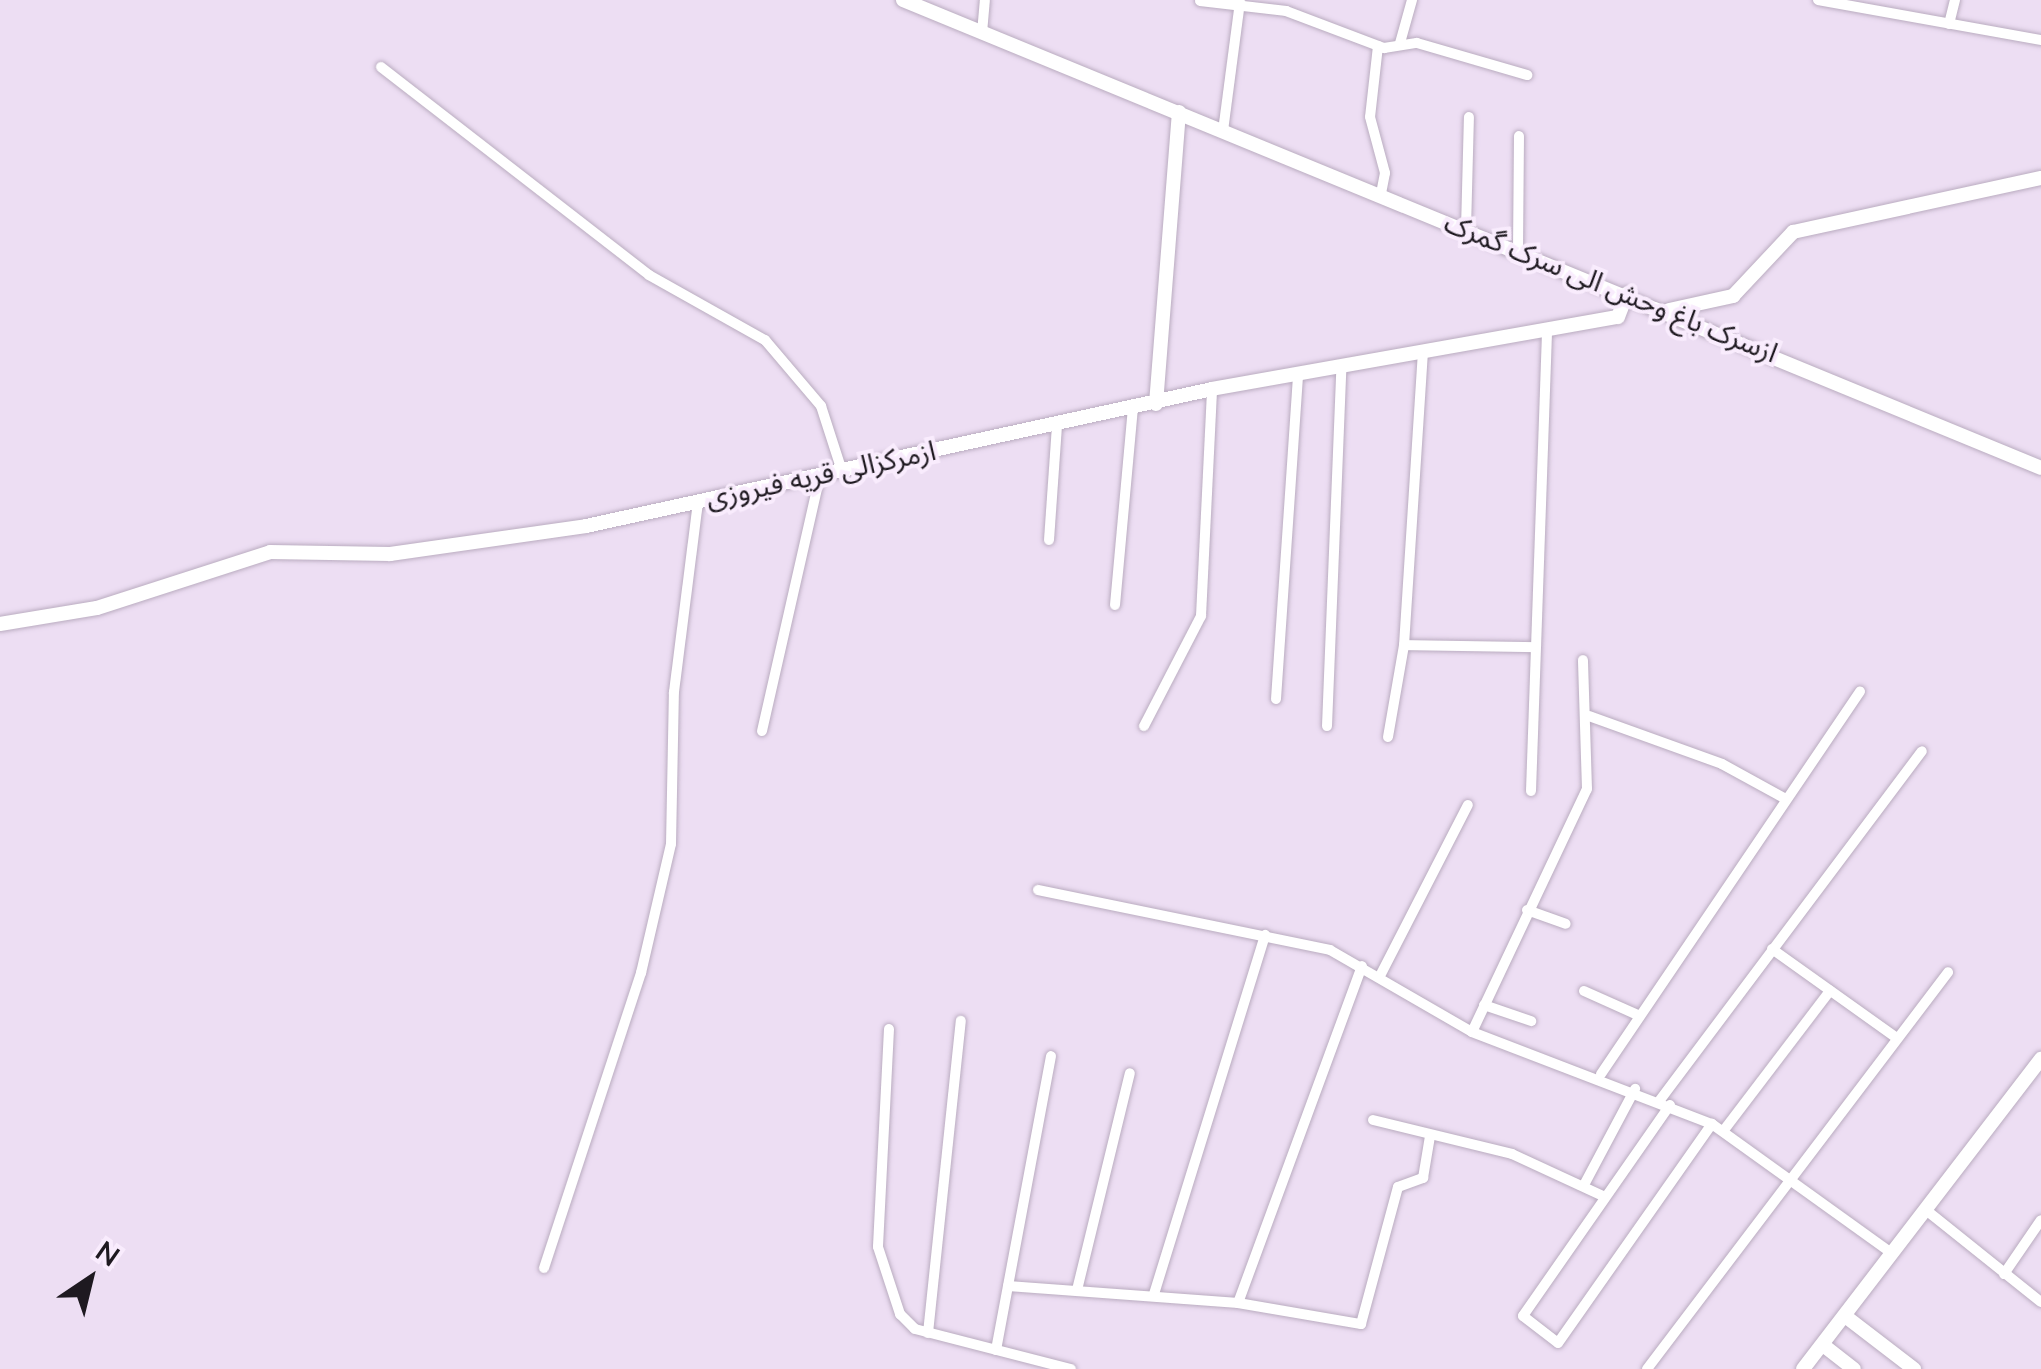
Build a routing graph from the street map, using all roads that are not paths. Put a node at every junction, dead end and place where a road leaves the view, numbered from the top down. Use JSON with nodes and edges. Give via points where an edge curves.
{"nodes":[{"id":1,"x":903,"y":0,"type":"edge"},
{"id":2,"x":986,"y":0,"type":"edge"},
{"id":3,"x":1412,"y":0,"type":"edge"},
{"id":4,"x":1889,"y":0,"type":"edge"},
{"id":5,"x":1955,"y":0,"type":"edge"},
{"id":6,"x":1823,"y":1,"type":"edge"},
{"id":7,"x":1200,"y":2,"type":"edge"},
{"id":8,"x":1240,"y":2,"type":"edge"},
{"id":9,"x":1886,"y":13,"type":"junction"},
{"id":10,"x":1950,"y":24,"type":"junction"},
{"id":11,"x":982,"y":33,"type":"junction"},
{"id":12,"x":2041,"y":40,"type":"edge"},
{"id":13,"x":1400,"y":43,"type":"junction"},
{"id":14,"x":1378,"y":46,"type":"junction"},
{"id":15,"x":380,"y":67,"type":"dead end"},
{"id":16,"x":1527,"y":75,"type":"dead end"},
{"id":17,"x":1179,"y":112,"type":"junction"},
{"id":18,"x":1469,"y":118,"type":"dead end"},
{"id":19,"x":1223,"y":130,"type":"junction"},
{"id":20,"x":1518,"y":136,"type":"dead end"},
{"id":21,"x":2041,"y":178,"type":"edge"},
{"id":22,"x":1380,"y":194,"type":"junction"},
{"id":23,"x":1466,"y":229,"type":"junction"},
{"id":24,"x":1518,"y":250,"type":"junction"},
{"id":25,"x":1627,"y":294,"type":"junction"},
{"id":26,"x":1667,"y":310,"type":"junction"},
{"id":27,"x":1546,"y":329,"type":"junction"},
{"id":28,"x":1423,"y":355,"type":"junction"},
{"id":29,"x":1342,"y":370,"type":"junction"},
{"id":30,"x":1298,"y":375,"type":"junction"},
{"id":31,"x":1212,"y":389,"type":"junction"},
{"id":32,"x":1156,"y":404,"type":"junction"},
{"id":33,"x":1132,"y":408,"type":"junction"},
{"id":34,"x":1057,"y":425,"type":"junction"},
{"id":35,"x":2041,"y":468,"type":"edge"},
{"id":36,"x":842,"y":471,"type":"junction"},
{"id":37,"x":820,"y":476,"type":"junction"},
{"id":38,"x":698,"y":502,"type":"junction"},
{"id":39,"x":1049,"y":540,"type":"dead end"},
{"id":40,"x":1115,"y":606,"type":"dead end"},
{"id":41,"x":0,"y":624,"type":"edge"},
{"id":42,"x":1404,"y":646,"type":"junction"},
{"id":43,"x":1536,"y":647,"type":"junction"},
{"id":44,"x":1583,"y":660,"type":"dead end"},
{"id":45,"x":1860,"y":692,"type":"dead end"},
{"id":46,"x":1276,"y":699,"type":"dead end"},
{"id":47,"x":1589,"y":716,"type":"junction"},
{"id":48,"x":1144,"y":726,"type":"dead end"},
{"id":49,"x":1326,"y":726,"type":"dead end"},
{"id":50,"x":762,"y":731,"type":"dead end"},
{"id":51,"x":1388,"y":737,"type":"dead end"},
{"id":52,"x":1922,"y":751,"type":"dead end"},
{"id":53,"x":1530,"y":791,"type":"dead end"},
{"id":54,"x":1786,"y":799,"type":"junction"},
{"id":55,"x":1468,"y":805,"type":"dead end"},
{"id":56,"x":1038,"y":890,"type":"dead end"},
{"id":57,"x":1527,"y":910,"type":"junction"},
{"id":58,"x":1566,"y":924,"type":"dead end"},
{"id":59,"x":1265,"y":935,"type":"junction"},
{"id":60,"x":1772,"y":949,"type":"junction"},
{"id":61,"x":1362,"y":966,"type":"junction"},
{"id":62,"x":1948,"y":972,"type":"dead end"},
{"id":63,"x":1381,"y":974,"type":"junction"},
{"id":64,"x":1584,"y":991,"type":"dead end"},
{"id":65,"x":1830,"y":991,"type":"junction"},
{"id":66,"x":1484,"y":1005,"type":"junction"},
{"id":67,"x":1640,"y":1016,"type":"junction"},
{"id":68,"x":960,"y":1021,"type":"dead end"},
{"id":69,"x":1530,"y":1021,"type":"dead end"},
{"id":70,"x":889,"y":1029,"type":"dead end"},
{"id":71,"x":1472,"y":1032,"type":"junction"},
{"id":72,"x":1897,"y":1038,"type":"junction"},
{"id":73,"x":1052,"y":1056,"type":"dead end"},
{"id":74,"x":2041,"y":1059,"type":"edge"},
{"id":75,"x":1130,"y":1073,"type":"dead end"},
{"id":76,"x":1601,"y":1074,"type":"junction"},
{"id":77,"x":1635,"y":1088,"type":"junction"},
{"id":78,"x":1665,"y":1102,"type":"junction"},
{"id":79,"x":1372,"y":1120,"type":"dead end"},
{"id":80,"x":1712,"y":1124,"type":"junction"},
{"id":81,"x":1724,"y":1130,"type":"junction"},
{"id":82,"x":1430,"y":1136,"type":"junction"},
{"id":83,"x":1792,"y":1178,"type":"junction"},
{"id":84,"x":1584,"y":1185,"type":"junction"},
{"id":85,"x":1605,"y":1197,"type":"junction"},
{"id":86,"x":1926,"y":1210,"type":"junction"},
{"id":87,"x":2041,"y":1220,"type":"edge"},
{"id":88,"x":1890,"y":1252,"type":"junction"},
{"id":89,"x":544,"y":1268,"type":"dead end"},
{"id":90,"x":2004,"y":1274,"type":"junction"},
{"id":91,"x":1008,"y":1286,"type":"junction"},
{"id":92,"x":1077,"y":1290,"type":"junction"},
{"id":93,"x":1154,"y":1294,"type":"junction"},
{"id":94,"x":2041,"y":1302,"type":"edge"},
{"id":95,"x":1238,"y":1303,"type":"junction"},
{"id":96,"x":1845,"y":1316,"type":"junction"},
{"id":97,"x":928,"y":1333,"type":"junction"},
{"id":98,"x":1823,"y":1345,"type":"junction"},
{"id":99,"x":996,"y":1350,"type":"junction"},
{"id":100,"x":1071,"y":1369,"type":"edge"},
{"id":101,"x":1647,"y":1369,"type":"edge"},
{"id":102,"x":1804,"y":1369,"type":"edge"},
{"id":103,"x":1854,"y":1369,"type":"edge"},
{"id":104,"x":1914,"y":1369,"type":"edge"}],
"edges":[{"from":1,"to":11,"type":"main road","name":"ازسرک باغ وحش الی سرک گمرک"},
{"from":2,"to":11,"type":"street"},
{"from":3,"to":13,"type":"street"},
{"from":4,"to":9,"type":"street"},
{"from":5,"to":10,"type":"street"},
{"from":6,"to":9,"type":"street"},
{"from":7,"to":8,"type":"street"},
{"from":8,"to":14,"type":"street","via":[[1286,10]]},
{"from":8,"to":19,"type":"street"},
{"from":9,"to":10,"type":"street"},
{"from":10,"to":12,"type":"street"},
{"from":11,"to":17,"type":"main road","name":"ازسرک باغ وحش الی سرک گمرک"},
{"from":13,"to":14,"type":"street"},
{"from":13,"to":16,"type":"street"},
{"from":14,"to":22,"type":"street","via":[[1370,117],[1385,173]]},
{"from":15,"to":36,"type":"street","via":[[635,265],[765,340],[821,406]]},
{"from":17,"to":19,"type":"main road","name":"ازسرک باغ وحش الی سرک گمرک"},
{"from":17,"to":32,"type":"main road"},
{"from":18,"to":23,"type":"street"},
{"from":19,"to":22,"type":"main road","name":"ازسرک باغ وحش الی سرک گمرک"},
{"from":20,"to":24,"type":"street"},
{"from":21,"to":26,"type":"main road","via":[[1793,232],[1733,296]]},
{"from":22,"to":23,"type":"main road","name":"ازسرک باغ وحش الی سرک گمرک"},
{"from":23,"to":24,"type":"main road","name":"ازسرک باغ وحش الی سرک گمرک"},
{"from":24,"to":25,"type":"main road","name":"ازسرک باغ وحش الی سرک گمرک"},
{"from":25,"to":26,"type":"main road","name":"ازسرک باغ وحش الی سرک گمرک"},
{"from":25,"to":27,"type":"main road","name":"ازمرکزالی قریه فیروزی","via":[[1618,318]]},
{"from":26,"to":35,"type":"main road","name":"ازسرک باغ وحش الی سرک گمرک"},
{"from":27,"to":28,"type":"main road","name":"ازمرکزالی قریه فیروزی"},
{"from":27,"to":43,"type":"street"},
{"from":28,"to":29,"type":"main road","name":"ازمرکزالی قریه فیروزی"},
{"from":28,"to":42,"type":"street"},
{"from":29,"to":30,"type":"main road","name":"ازمرکزالی قریه فیروزی"},
{"from":29,"to":49,"type":"street"},
{"from":30,"to":31,"type":"main road","name":"ازمرکزالی قریه فیروزی"},
{"from":30,"to":46,"type":"street"},
{"from":31,"to":32,"type":"main road","name":"ازمرکزالی قریه فیروزی"},
{"from":31,"to":48,"type":"street","via":[[1202,610]]},
{"from":32,"to":33,"type":"main road","name":"ازمرکزالی قریه فیروزی"},
{"from":33,"to":34,"type":"main road","name":"ازمرکزالی قریه فیروزی"},
{"from":33,"to":40,"type":"street"},
{"from":34,"to":36,"type":"main road","name":"ازمرکزالی قریه فیروزی"},
{"from":34,"to":39,"type":"street"},
{"from":36,"to":37,"type":"main road","name":"ازمرکزالی قریه فیروزی"},
{"from":37,"to":38,"type":"main road","name":"ازمرکزالی قریه فیروزی"},
{"from":37,"to":50,"type":"street"},
{"from":38,"to":41,"type":"main road","name":"ازمرکزالی قریه فیروزی","via":[[390,554],[270,552],[97,608]]},
{"from":38,"to":89,"type":"street","via":[[674,692],[671,844],[641,973]]},
{"from":42,"to":43,"type":"street"},
{"from":42,"to":51,"type":"street"},
{"from":43,"to":53,"type":"street"},
{"from":44,"to":47,"type":"street"},
{"from":45,"to":54,"type":"street"},
{"from":47,"to":54,"type":"street","via":[[1722,764]]},
{"from":47,"to":57,"type":"street","via":[[1586,789]]},
{"from":52,"to":60,"type":"street"},
{"from":54,"to":67,"type":"street"},
{"from":55,"to":63,"type":"street"},
{"from":56,"to":59,"type":"street"},
{"from":57,"to":58,"type":"street"},
{"from":57,"to":66,"type":"street"},
{"from":59,"to":61,"type":"street"},
{"from":59,"to":93,"type":"street"},
{"from":60,"to":65,"type":"street"},
{"from":60,"to":78,"type":"street"},
{"from":61,"to":63,"type":"street"},
{"from":61,"to":95,"type":"street"},
{"from":62,"to":72,"type":"street"},
{"from":63,"to":71,"type":"street"},
{"from":64,"to":67,"type":"street"},
{"from":65,"to":72,"type":"street"},
{"from":65,"to":81,"type":"street"},
{"from":66,"to":69,"type":"street"},
{"from":66,"to":71,"type":"street"},
{"from":67,"to":76,"type":"street"},
{"from":68,"to":97,"type":"street"},
{"from":70,"to":97,"type":"street","via":[[878,1247],[900,1314]]},
{"from":71,"to":76,"type":"street"},
{"from":72,"to":83,"type":"street"},
{"from":73,"to":91,"type":"street"},
{"from":74,"to":86,"type":"main road"},
{"from":75,"to":92,"type":"street"},
{"from":76,"to":77,"type":"street"},
{"from":77,"to":78,"type":"street"},
{"from":77,"to":84,"type":"street"},
{"from":78,"to":80,"type":"street"},
{"from":78,"to":85,"type":"street"},
{"from":79,"to":82,"type":"street"},
{"from":80,"to":81,"type":"street"},
{"from":80,"to":85,"type":"street","via":[[1558,1344],[1523,1316]]},
{"from":81,"to":83,"type":"street"},
{"from":82,"to":84,"type":"street","via":[[1512,1154]]},
{"from":82,"to":95,"type":"street","via":[[1423,1178],[1398,1187],[1362,1324]]},
{"from":83,"to":88,"type":"street"},
{"from":83,"to":101,"type":"street"},
{"from":84,"to":85,"type":"street"},
{"from":86,"to":88,"type":"main road"},
{"from":86,"to":90,"type":"street"},
{"from":87,"to":90,"type":"street"},
{"from":88,"to":96,"type":"main road"},
{"from":90,"to":94,"type":"street"},
{"from":91,"to":92,"type":"street"},
{"from":91,"to":99,"type":"street"},
{"from":92,"to":93,"type":"street"},
{"from":93,"to":95,"type":"street"},
{"from":96,"to":98,"type":"main road"},
{"from":96,"to":104,"type":"main road"},
{"from":97,"to":99,"type":"street"},
{"from":98,"to":102,"type":"main road"},
{"from":98,"to":103,"type":"main road"},
{"from":99,"to":100,"type":"street"}]}
